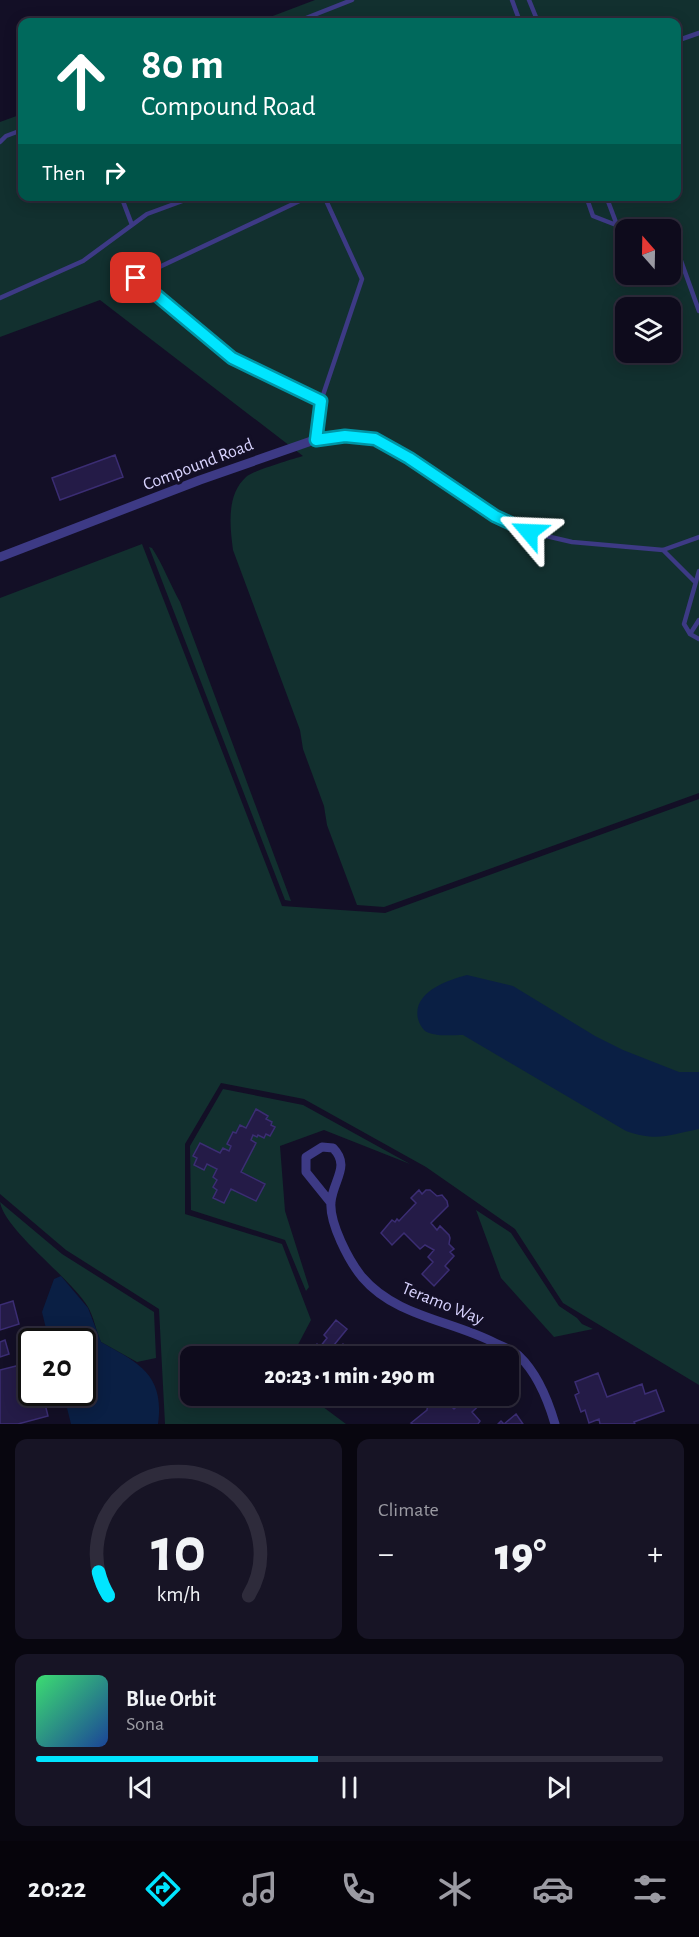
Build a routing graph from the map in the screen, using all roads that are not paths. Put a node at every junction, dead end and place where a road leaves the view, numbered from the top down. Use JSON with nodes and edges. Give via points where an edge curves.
{"nodes":[{"id":1,"x":352,"y":0,"type":"edge"},
{"id":2,"x":512,"y":0,"type":"edge"},
{"id":3,"x":529,"y":0,"type":"edge"},
{"id":4,"x":306,"y":18,"type":"edge"},
{"id":5,"x":519,"y":18,"type":"edge"},
{"id":6,"x":536,"y":18,"type":"edge"},
{"id":7,"x":699,"y":33,"type":"edge"},
{"id":8,"x":681,"y":39,"type":"edge"},
{"id":9,"x":18,"y":132,"type":"edge"},
{"id":10,"x":0,"y":142,"type":"edge"},
{"id":11,"x":124,"y":201,"type":"edge"},
{"id":12,"x":182,"y":201,"type":"edge"},
{"id":13,"x":299,"y":201,"type":"edge"},
{"id":14,"x":326,"y":201,"type":"edge"},
{"id":15,"x":588,"y":201,"type":"edge"},
{"id":16,"x":608,"y":201,"type":"edge"},
{"id":17,"x":615,"y":220,"type":"edge"},
{"id":18,"x":615,"y":224,"type":"edge"},
{"id":19,"x":132,"y":225,"type":"junction"},
{"id":20,"x":681,"y":261,"type":"edge"},
{"id":21,"x":0,"y":298,"type":"edge"},
{"id":22,"x":699,"y":311,"type":"edge"},
{"id":23,"x":321,"y":401,"type":"junction"},
{"id":24,"x":316,"y":440,"type":"junction"},
{"id":25,"x":409,"y":458,"type":"joint"},
{"id":26,"x":699,"y":537,"type":"edge"},
{"id":27,"x":663,"y":550,"type":"junction"},
{"id":28,"x":1,"y":555,"type":"edge"},
{"id":29,"x":699,"y":571,"type":"edge"},
{"id":30,"x":695,"y":582,"type":"junction"},
{"id":31,"x":699,"y":620,"type":"edge"},
{"id":32,"x":690,"y":634,"type":"junction"},
{"id":33,"x":699,"y":639,"type":"edge"},
{"id":34,"x":331,"y":1203,"type":"junction"},
{"id":35,"x":555,"y":1424,"type":"edge"}],
"edges":[{"from":1,"to":4,"type":"lane"},
{"from":2,"to":5,"type":"lane"},
{"from":3,"to":6,"type":"lane"},
{"from":7,"to":8,"type":"lane"},
{"from":9,"to":10,"type":"lane"},
{"from":11,"to":19,"type":"lane"},
{"from":12,"to":19,"type":"lane","via":[[147,214]]},
{"from":13,"to":23,"type":"lane","via":[[136,278],[232,358]]},
{"from":14,"to":23,"type":"lane","via":[[362,279]]},
{"from":15,"to":18,"type":"lane","via":[[593,216]]},
{"from":16,"to":17,"type":"lane"},
{"from":19,"to":21,"type":"lane","via":[[83,261]]},
{"from":20,"to":22,"type":"lane"},
{"from":23,"to":24,"type":"lane"},
{"from":24,"to":25,"type":"street","name":"Compound Road","via":[[345,436],[375,439]]},
{"from":24,"to":28,"type":"street","name":"Compound Road"},
{"from":25,"to":27,"type":"lane","via":[[495,516],[529,532],[572,542]]},
{"from":26,"to":27,"type":"lane"},
{"from":27,"to":30,"type":"lane"},
{"from":29,"to":30,"type":"lane"},
{"from":30,"to":32,"type":"lane","via":[[684,624]]},
{"from":31,"to":32,"type":"lane"},
{"from":32,"to":33,"type":"lane"},
{"from":34,"to":34,"type":"street","name":"Teramo Way","via":[[342,1164],[333,1148],[322,1147],[306,1157],[306,1172]]},
{"from":34,"to":35,"type":"street","name":"Teramo Way","via":[[332,1219],[342,1244],[361,1276],[383,1297],[402,1307],[486,1338],[518,1355],[539,1382]]}]}
